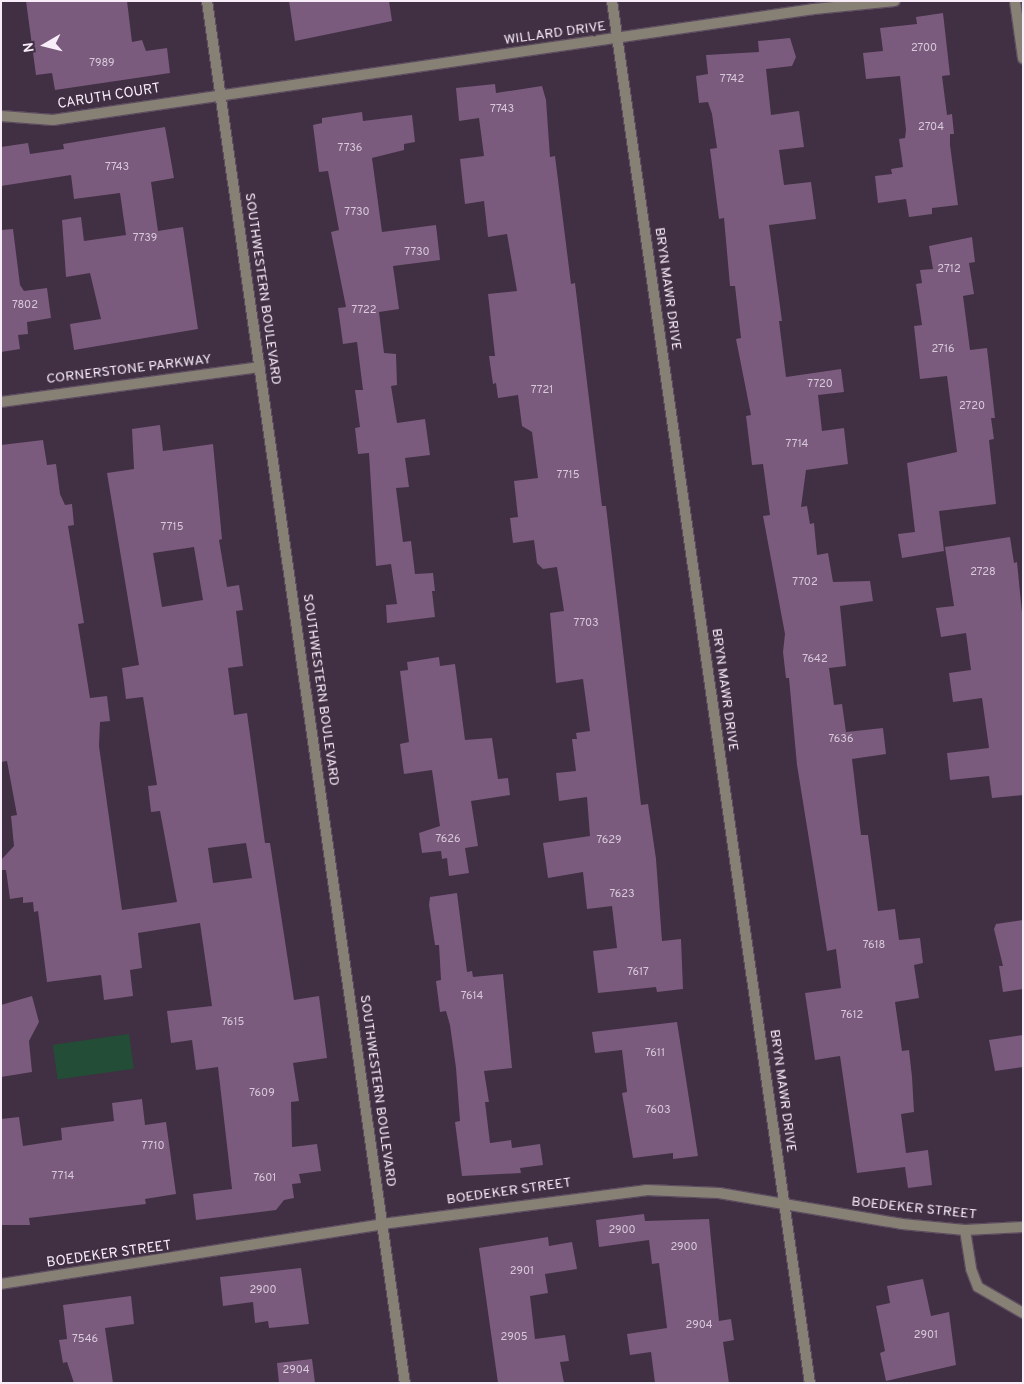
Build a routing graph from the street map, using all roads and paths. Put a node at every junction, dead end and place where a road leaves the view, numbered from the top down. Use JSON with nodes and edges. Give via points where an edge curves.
{"nodes":[{"id":1,"x":207,"y":1,"type":"edge"},
{"id":2,"x":612,"y":1,"type":"edge"},
{"id":3,"x":895,"y":1,"type":"edge"},
{"id":4,"x":1014,"y":1,"type":"edge"},
{"id":5,"x":617,"y":39,"type":"junction"},
{"id":6,"x":1023,"y":58,"type":"edge"},
{"id":7,"x":220,"y":94,"type":"junction"},
{"id":8,"x":1,"y":116,"type":"edge"},
{"id":9,"x":260,"y":367,"type":"junction"},
{"id":10,"x":1,"y":402,"type":"edge"},
{"id":11,"x":784,"y":1202,"type":"junction"},
{"id":12,"x":382,"y":1224,"type":"junction"},
{"id":13,"x":1023,"y":1227,"type":"edge"},
{"id":14,"x":965,"y":1230,"type":"junction"},
{"id":15,"x":1,"y":1284,"type":"edge"},
{"id":16,"x":1023,"y":1313,"type":"edge"},
{"id":17,"x":405,"y":1383,"type":"edge"},
{"id":18,"x":810,"y":1383,"type":"edge"}],
"edges":[{"from":1,"to":7,"type":"street","name":"SOUTHWESTERN BOULEVARD"},
{"from":2,"to":5,"type":"street","name":"BRYN MAWR DRIVE"},
{"from":3,"to":5,"type":"street","name":"WILLARD DRIVE","via":[[814,9]]},
{"from":4,"to":6,"type":"street"},
{"from":5,"to":7,"type":"street","name":"WILLARD DRIVE"},
{"from":5,"to":11,"type":"street","name":"BRYN MAWR DRIVE"},
{"from":7,"to":8,"type":"street","name":"CARUTH COURT","via":[[53,120]]},
{"from":7,"to":9,"type":"street","name":"SOUTHWESTERN BOULEVARD"},
{"from":9,"to":10,"type":"street","name":"CORNERSTONE PARKWAY"},
{"from":9,"to":12,"type":"street","name":"SOUTHWESTERN BOULEVARD"},
{"from":11,"to":12,"type":"street","name":"BOEDEKER STREET","via":[[719,1192],[646,1190]]},
{"from":11,"to":14,"type":"street","name":"BOEDEKER STREET","via":[[837,1215]]},
{"from":11,"to":18,"type":"street","name":"BRYN MAWR DRIVE"},
{"from":12,"to":15,"type":"street","name":"BOEDEKER STREET"},
{"from":12,"to":17,"type":"street","name":"SOUTHWESTERN BOULEVARD"},
{"from":13,"to":14,"type":"street","name":"BOEDEKER STREET"},
{"from":14,"to":16,"type":"street","via":[[970,1269],[978,1287]]}]}
